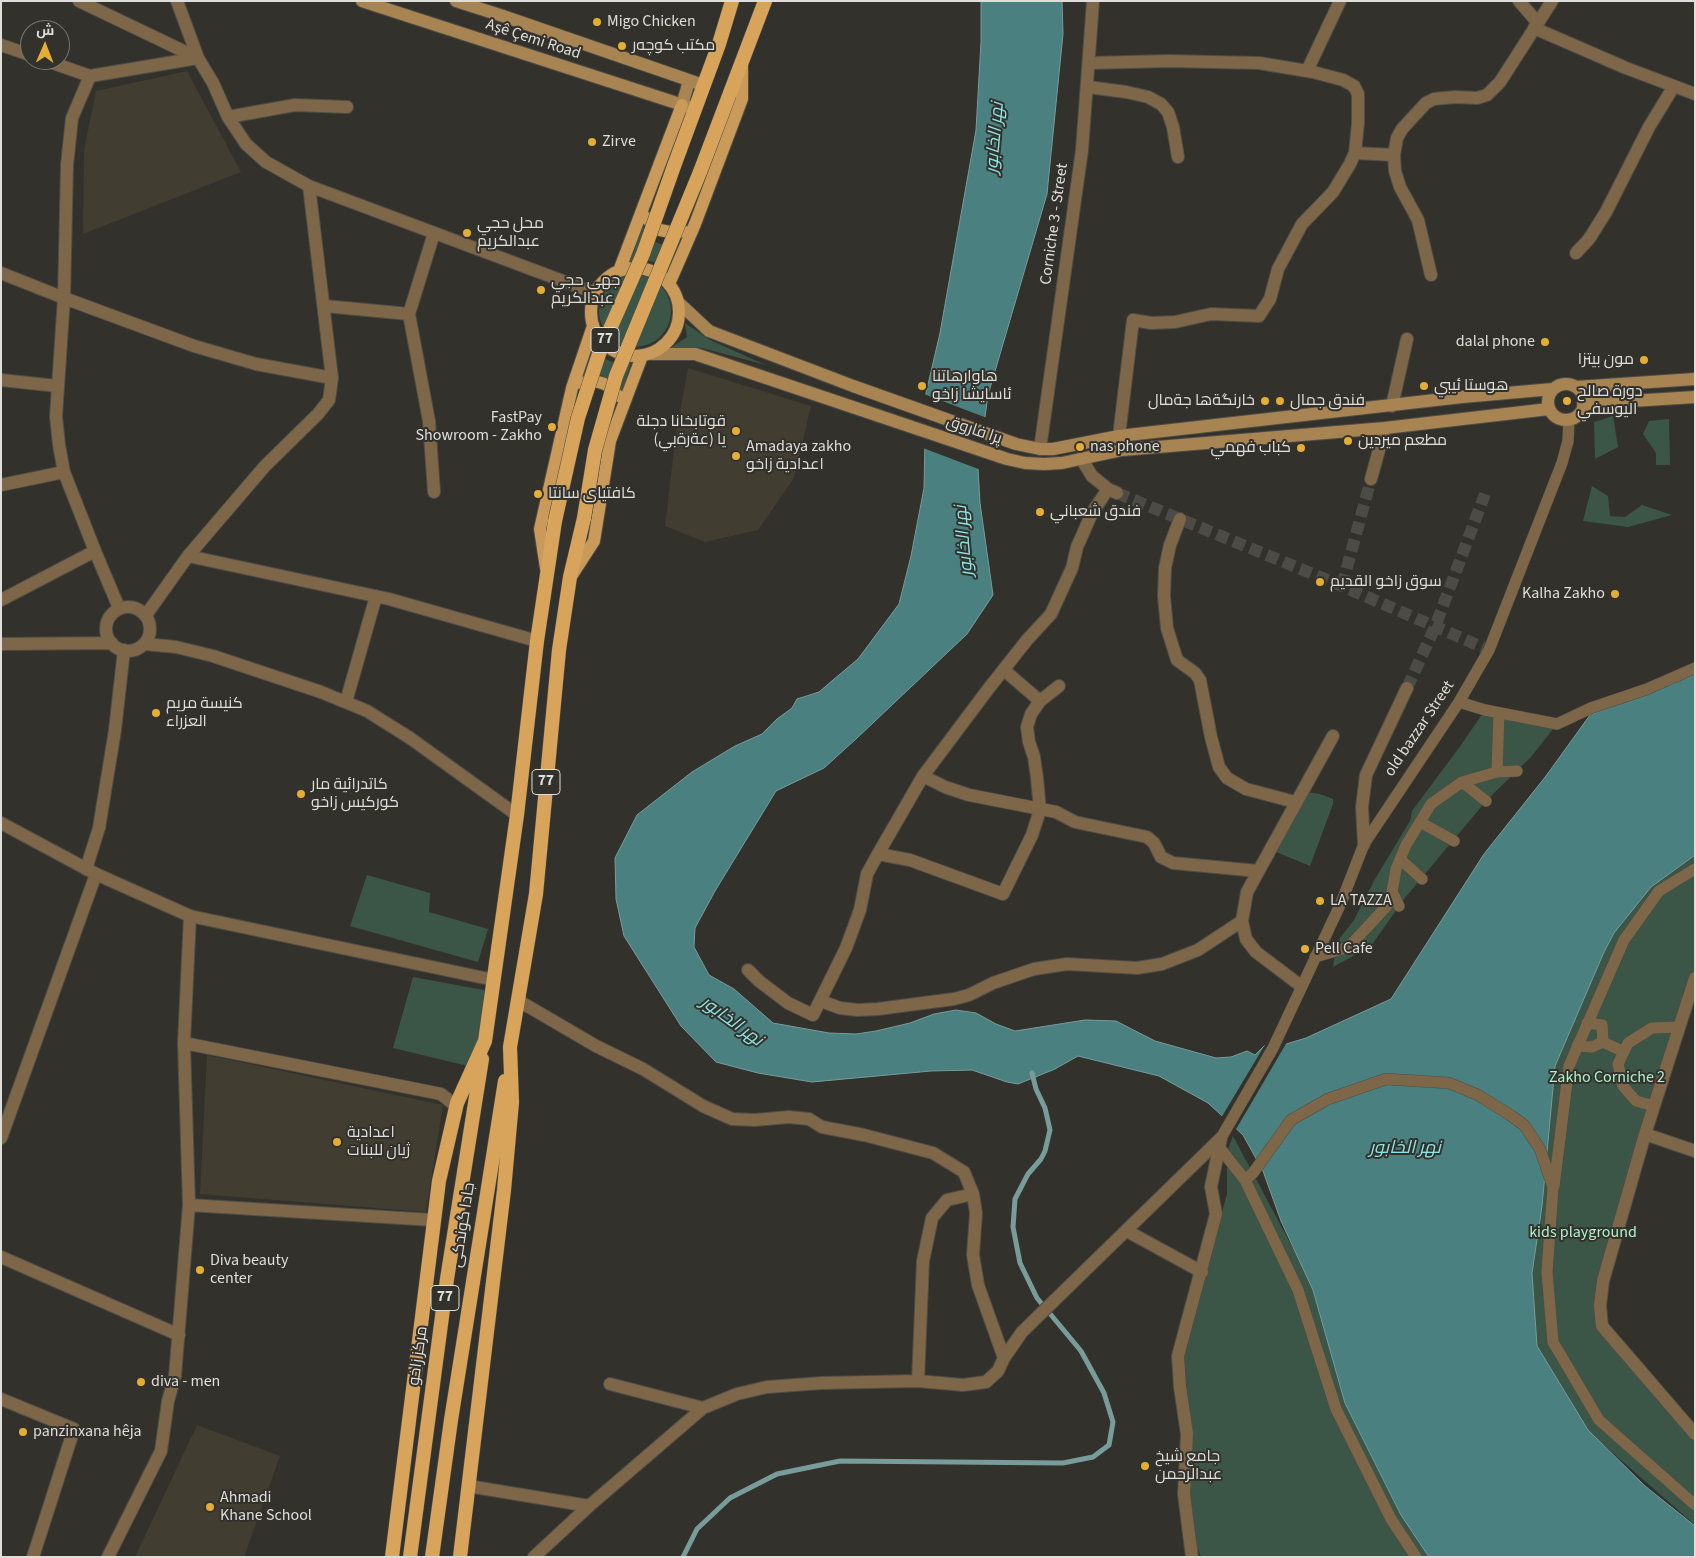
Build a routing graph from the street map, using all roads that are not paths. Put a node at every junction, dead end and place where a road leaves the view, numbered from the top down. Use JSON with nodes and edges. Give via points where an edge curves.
{"nodes":[{"id":1,"x":79,"y":1,"type":"edge"},
{"id":2,"x":177,"y":1,"type":"edge"},
{"id":3,"x":362,"y":1,"type":"edge"},
{"id":4,"x":456,"y":1,"type":"edge"},
{"id":5,"x":732,"y":1,"type":"edge"},
{"id":6,"x":765,"y":1,"type":"edge"},
{"id":7,"x":1093,"y":1,"type":"edge"},
{"id":8,"x":1340,"y":1,"type":"edge"},
{"id":9,"x":1519,"y":1,"type":"edge"},
{"id":10,"x":1552,"y":1,"type":"edge"},
{"id":11,"x":1536,"y":26,"type":"junction"},
{"id":12,"x":1,"y":45,"type":"edge"},
{"id":13,"x":20,"y":52,"type":"edge"},
{"id":14,"x":198,"y":58,"type":"junction"},
{"id":15,"x":743,"y":58,"type":"junction"},
{"id":16,"x":1089,"y":63,"type":"junction"},
{"id":17,"x":70,"y":69,"type":"edge"},
{"id":18,"x":1307,"y":71,"type":"junction"},
{"id":19,"x":90,"y":76,"type":"junction"},
{"id":20,"x":696,"y":83,"type":"junction"},
{"id":21,"x":1674,"y":86,"type":"junction"},
{"id":22,"x":1088,"y":87,"type":"junction"},
{"id":23,"x":1695,"y":94,"type":"edge"},
{"id":24,"x":347,"y":106,"type":"dead end"},
{"id":25,"x":688,"y":107,"type":"junction"},
{"id":26,"x":228,"y":117,"type":"junction"},
{"id":27,"x":1355,"y":153,"type":"junction"},
{"id":28,"x":1394,"y":155,"type":"junction"},
{"id":29,"x":1178,"y":157,"type":"dead end"},
{"id":30,"x":309,"y":186,"type":"junction"},
{"id":31,"x":643,"y":206,"type":"junction"},
{"id":32,"x":695,"y":224,"type":"junction"},
{"id":33,"x":434,"y":233,"type":"junction"},
{"id":34,"x":1576,"y":254,"type":"dead end"},
{"id":35,"x":619,"y":271,"type":"junction"},
{"id":36,"x":1,"y":273,"type":"edge"},
{"id":37,"x":1431,"y":275,"type":"dead end"},
{"id":38,"x":670,"y":284,"type":"junction"},
{"id":39,"x":595,"y":293,"type":"junction"},
{"id":40,"x":64,"y":298,"type":"junction"},
{"id":41,"x":679,"y":303,"type":"junction"},
{"id":42,"x":324,"y":306,"type":"junction"},
{"id":43,"x":409,"y":314,"type":"junction"},
{"id":44,"x":593,"y":326,"type":"junction"},
{"id":45,"x":1407,"y":339,"type":"dead end"},
{"id":46,"x":646,"y":355,"type":"junction"},
{"id":47,"x":332,"y":378,"type":"junction"},
{"id":48,"x":1695,"y":379,"type":"edge"},
{"id":49,"x":1,"y":380,"type":"edge"},
{"id":50,"x":57,"y":386,"type":"junction"},
{"id":51,"x":1576,"y":387,"type":"junction"},
{"id":52,"x":572,"y":388,"type":"junction"},
{"id":53,"x":1553,"y":389,"type":"junction"},
{"id":54,"x":1695,"y":397,"type":"edge"},
{"id":55,"x":1583,"y":404,"type":"junction"},
{"id":56,"x":622,"y":406,"type":"junction"},
{"id":57,"x":1392,"y":406,"type":"junction"},
{"id":58,"x":1549,"y":409,"type":"junction"},
{"id":59,"x":1569,"y":419,"type":"junction"},
{"id":60,"x":1385,"y":428,"type":"junction"},
{"id":61,"x":1119,"y":436,"type":"junction"},
{"id":62,"x":1040,"y":449,"type":"junction"},
{"id":63,"x":1081,"y":458,"type":"junction"},
{"id":64,"x":64,"y":472,"type":"junction"},
{"id":65,"x":1371,"y":480,"type":"tunnel mouth"},
{"id":66,"x":1,"y":486,"type":"edge"},
{"id":67,"x":434,"y":492,"type":"dead end"},
{"id":68,"x":1180,"y":519,"type":"dead end"},
{"id":69,"x":95,"y":551,"type":"junction"},
{"id":70,"x":188,"y":556,"type":"junction"},
{"id":71,"x":570,"y":577,"type":"junction"},
{"id":72,"x":547,"y":578,"type":"junction"},
{"id":73,"x":376,"y":596,"type":"junction"},
{"id":74,"x":1,"y":600,"type":"edge"},
{"id":75,"x":120,"y":608,"type":"junction"},
{"id":76,"x":146,"y":616,"type":"junction"},
{"id":77,"x":537,"y":641,"type":"junction"},
{"id":78,"x":112,"y":643,"type":"junction"},
{"id":79,"x":1,"y":644,"type":"edge"},
{"id":80,"x":145,"y":644,"type":"junction"},
{"id":81,"x":124,"y":650,"type":"junction"},
{"id":82,"x":1695,"y":668,"type":"edge"},
{"id":83,"x":1004,"y":670,"type":"junction"},
{"id":84,"x":1058,"y":686,"type":"dead end"},
{"id":85,"x":1406,"y":688,"type":"tunnel mouth"},
{"id":86,"x":346,"y":702,"type":"junction"},
{"id":87,"x":1040,"y":702,"type":"junction"},
{"id":88,"x":1459,"y":702,"type":"junction"},
{"id":89,"x":1499,"y":713,"type":"junction"},
{"id":90,"x":1333,"y":736,"type":"dead end"},
{"id":91,"x":1517,"y":771,"type":"dead end"},
{"id":92,"x":1497,"y":772,"type":"junction"},
{"id":93,"x":923,"y":776,"type":"junction"},
{"id":94,"x":1462,"y":782,"type":"junction"},
{"id":95,"x":1486,"y":801,"type":"dead end"},
{"id":96,"x":1295,"y":802,"type":"junction"},
{"id":97,"x":1040,"y":810,"type":"junction"},
{"id":98,"x":517,"y":815,"type":"junction"},
{"id":99,"x":1420,"y":822,"type":"junction"},
{"id":100,"x":1,"y":823,"type":"edge"},
{"id":101,"x":1454,"y":841,"type":"dead end"},
{"id":102,"x":1364,"y":844,"type":"junction"},
{"id":103,"x":878,"y":854,"type":"junction"},
{"id":104,"x":1400,"y":859,"type":"junction"},
{"id":105,"x":1695,"y":869,"type":"edge"},
{"id":106,"x":91,"y":871,"type":"junction"},
{"id":107,"x":1258,"y":871,"type":"junction"},
{"id":108,"x":1422,"y":879,"type":"dead end"},
{"id":109,"x":190,"y":916,"type":"junction"},
{"id":110,"x":1242,"y":921,"type":"junction"},
{"id":111,"x":1315,"y":957,"type":"junction"},
{"id":112,"x":748,"y":970,"type":"dead end"},
{"id":113,"x":1695,"y":978,"type":"edge"},
{"id":114,"x":494,"y":980,"type":"junction"},
{"id":115,"x":1301,"y":986,"type":"junction"},
{"id":116,"x":821,"y":1000,"type":"junction"},
{"id":117,"x":519,"y":1001,"type":"junction"},
{"id":118,"x":1690,"y":1010,"type":"edge"},
{"id":119,"x":1588,"y":1023,"type":"junction"},
{"id":120,"x":1679,"y":1026,"type":"junction"},
{"id":121,"x":485,"y":1041,"type":"junction"},
{"id":122,"x":1603,"y":1042,"type":"junction"},
{"id":123,"x":184,"y":1043,"type":"junction"},
{"id":124,"x":1577,"y":1046,"type":"junction"},
{"id":125,"x":510,"y":1047,"type":"junction"},
{"id":126,"x":1624,"y":1052,"type":"junction"},
{"id":127,"x":456,"y":1106,"type":"junction"},
{"id":128,"x":1654,"y":1106,"type":"junction"},
{"id":129,"x":1645,"y":1134,"type":"junction"},
{"id":130,"x":1,"y":1138,"type":"edge"},
{"id":131,"x":1220,"y":1142,"type":"junction"},
{"id":132,"x":1695,"y":1151,"type":"edge"},
{"id":133,"x":1249,"y":1177,"type":"junction"},
{"id":134,"x":973,"y":1194,"type":"junction"},
{"id":135,"x":189,"y":1205,"type":"junction"},
{"id":136,"x":1551,"y":1210,"type":"junction"},
{"id":137,"x":433,"y":1220,"type":"junction"},
{"id":138,"x":1127,"y":1231,"type":"junction"},
{"id":139,"x":1,"y":1257,"type":"edge"},
{"id":140,"x":1202,"y":1272,"type":"junction"},
{"id":141,"x":179,"y":1335,"type":"junction"},
{"id":142,"x":1004,"y":1358,"type":"junction"},
{"id":143,"x":918,"y":1381,"type":"junction"},
{"id":144,"x":610,"y":1384,"type":"dead end"},
{"id":145,"x":1,"y":1400,"type":"edge"},
{"id":146,"x":702,"y":1408,"type":"junction"},
{"id":147,"x":1695,"y":1434,"type":"edge"},
{"id":148,"x":468,"y":1486,"type":"junction"},
{"id":149,"x":1695,"y":1505,"type":"edge"},
{"id":150,"x":589,"y":1506,"type":"junction"},
{"id":151,"x":33,"y":1557,"type":"edge"},
{"id":152,"x":108,"y":1557,"type":"edge"},
{"id":153,"x":392,"y":1557,"type":"edge"},
{"id":154,"x":410,"y":1557,"type":"edge"},
{"id":155,"x":432,"y":1557,"type":"edge"},
{"id":156,"x":460,"y":1557,"type":"edge"},
{"id":157,"x":534,"y":1557,"type":"edge"},
{"id":158,"x":1192,"y":1557,"type":"edge"},
{"id":159,"x":1416,"y":1557,"type":"edge"}],
"edges":[{"from":1,"to":14,"type":"street"},
{"from":2,"to":14,"type":"street"},
{"from":3,"to":25,"type":"main road","name":"Aşê Çemi Road"},
{"from":4,"to":20,"type":"main road","name":"Aşê Çemi Road"},
{"from":5,"to":20,"type":"highway","number":"77","via":[[719,44]]},
{"from":6,"to":15,"type":"highway","number":"77"},
{"from":7,"to":16,"type":"street","name":"Corniche 3 - Street"},
{"from":8,"to":18,"type":"street"},
{"from":9,"to":11,"type":"street"},
{"from":10,"to":11,"type":"street"},
{"from":11,"to":21,"type":"street","via":[[1626,68]]},
{"from":11,"to":28,"type":"street","via":[[1500,82],[1487,95],[1434,99],[1426,103],[1402,129]]},
{"from":12,"to":13,"type":"street"},
{"from":14,"to":19,"type":"street"},
{"from":14,"to":26,"type":"street"},
{"from":15,"to":32,"type":"main road","via":[[742,99]]},
{"from":15,"to":71,"type":"highway","number":"77","bridge":true,"via":[[616,376],[595,450]]},
{"from":16,"to":18,"type":"street","via":[[1250,63]]},
{"from":16,"to":22,"type":"street","name":"Corniche 3 - Street"},
{"from":17,"to":19,"type":"street"},
{"from":18,"to":27,"type":"street","via":[[1354,86],[1358,94]]},
{"from":19,"to":40,"type":"street","via":[[72,118],[66,192]]},
{"from":20,"to":25,"type":"highway","number":"77"},
{"from":21,"to":23,"type":"street"},
{"from":21,"to":34,"type":"street","via":[[1649,127],[1606,212]]},
{"from":22,"to":29,"type":"street","via":[[1148,97],[1161,104],[1168,112],[1173,127]]},
{"from":22,"to":62,"type":"street","name":"Corniche 3 - Street"},
{"from":24,"to":26,"type":"street","via":[[295,105]]},
{"from":25,"to":31,"type":"main road"},
{"from":25,"to":72,"type":"highway","number":"77","bridge":true,"via":[[674,166],[643,254],[599,354],[578,418],[555,521]]},
{"from":26,"to":30,"type":"street","via":[[246,144],[266,162]]},
{"from":27,"to":28,"type":"street"},
{"from":27,"to":61,"type":"street","via":[[1333,192],[1302,224],[1278,269],[1270,299],[1259,316],[1211,314],[1175,322],[1151,323],[1133,320]]},
{"from":28,"to":37,"type":"street","via":[[1400,187],[1418,220]]},
{"from":30,"to":33,"type":"street"},
{"from":30,"to":42,"type":"street"},
{"from":31,"to":32,"type":"main road","via":[[648,220],[660,230],[674,233]]},
{"from":31,"to":35,"type":"main road"},
{"from":32,"to":38,"type":"main road"},
{"from":33,"to":39,"type":"street"},
{"from":33,"to":43,"type":"street"},
{"from":35,"to":38,"type":"main road","via":[[641,268],[652,271]]},
{"from":35,"to":39,"type":"main road","via":[[609,276]]},
{"from":36,"to":40,"type":"street"},
{"from":38,"to":41,"type":"main road"},
{"from":39,"to":44,"type":"main road","via":[[591,314]]},
{"from":40,"to":47,"type":"street","via":[[194,346],[256,364]]},
{"from":40,"to":50,"type":"street"},
{"from":41,"to":46,"type":"main road","via":[[679,319],[674,333],[661,348]]},
{"from":41,"to":62,"type":"main road","name":"پرا فاروق","via":[[709,331],[853,386],[1016,444]]},
{"from":42,"to":43,"type":"street"},
{"from":42,"to":47,"type":"street"},
{"from":43,"to":67,"type":"street","via":[[429,421]]},
{"from":44,"to":46,"type":"main road","via":[[604,344],[612,350],[621,354]]},
{"from":44,"to":52,"type":"main road"},
{"from":45,"to":57,"type":"street"},
{"from":46,"to":56,"type":"main road"},
{"from":46,"to":63,"type":"main road","name":"پرا فاروق","via":[[695,354],[1007,459],[1044,464]]},
{"from":47,"to":70,"type":"street","via":[[329,400],[318,414],[265,466]]},
{"from":48,"to":51,"type":"main road"},
{"from":49,"to":50,"type":"street"},
{"from":50,"to":64,"type":"street","via":[[56,416]]},
{"from":51,"to":53,"type":"main road","via":[[1561,384]]},
{"from":51,"to":55,"type":"main road","via":[[1583,396]]},
{"from":52,"to":56,"type":"main road","via":[[586,381],[602,382],[615,392]]},
{"from":52,"to":72,"type":"main road","via":[[540,529]]},
{"from":53,"to":57,"type":"main road","name":"پرا فاروق"},
{"from":53,"to":58,"type":"main road","via":[[1548,396]]},
{"from":54,"to":55,"type":"main road"},
{"from":55,"to":59,"type":"main road","via":[[1579,414]]},
{"from":56,"to":71,"type":"main road","via":[[610,441],[594,541]]},
{"from":57,"to":61,"type":"main road","name":"پرا فاروق"},
{"from":58,"to":59,"type":"main road","via":[[1560,419]]},
{"from":58,"to":60,"type":"main road","name":"پرا فاروق"},
{"from":59,"to":88,"type":"street","name":"old bazzar Street","via":[[1568,441],[1559,471],[1489,650]]},
{"from":60,"to":63,"type":"main road","name":"پرا فاروق","via":[[1122,450]]},
{"from":60,"to":65,"type":"street"},
{"from":61,"to":62,"type":"main road","name":"پرا فاروق"},
{"from":63,"to":83,"type":"street","via":[[1092,476],[1112,491],[1092,512],[1052,614]]},
{"from":64,"to":66,"type":"street"},
{"from":64,"to":69,"type":"street"},
{"from":68,"to":96,"type":"street","via":[[1165,568],[1167,628],[1177,660],[1200,680],[1219,767],[1227,778],[1246,789]]},
{"from":69,"to":74,"type":"street"},
{"from":69,"to":75,"type":"street"},
{"from":70,"to":73,"type":"street"},
{"from":70,"to":76,"type":"street"},
{"from":71,"to":117,"type":"highway","number":"77","via":[[559,650],[536,894]]},
{"from":72,"to":77,"type":"highway","number":"77"},
{"from":73,"to":77,"type":"street"},
{"from":73,"to":86,"type":"street"},
{"from":75,"to":76,"type":"street","via":[[134,607]]},
{"from":75,"to":78,"type":"street","via":[[109,617],[107,624]]},
{"from":76,"to":80,"type":"street","via":[[150,630]]},
{"from":77,"to":98,"type":"highway","number":"77"},
{"from":78,"to":79,"type":"street"},
{"from":78,"to":81,"type":"street"},
{"from":80,"to":81,"type":"street"},
{"from":80,"to":86,"type":"street","via":[[213,656]]},
{"from":81,"to":106,"type":"street","via":[[115,730]]},
{"from":82,"to":89,"type":"street","via":[[1558,724]]},
{"from":83,"to":87,"type":"street"},
{"from":83,"to":93,"type":"street"},
{"from":84,"to":87,"type":"street"},
{"from":85,"to":102,"type":"street","via":[[1366,775],[1362,807]]},
{"from":86,"to":98,"type":"street","via":[[410,738]]},
{"from":87,"to":97,"type":"street","via":[[1027,727],[1038,778]]},
{"from":88,"to":89,"type":"street"},
{"from":88,"to":102,"type":"street","name":"old bazzar Street"},
{"from":89,"to":92,"type":"street"},
{"from":90,"to":96,"type":"street"},
{"from":91,"to":92,"type":"street"},
{"from":92,"to":94,"type":"street"},
{"from":93,"to":97,"type":"street","via":[[969,795]]},
{"from":93,"to":103,"type":"street"},
{"from":94,"to":95,"type":"street"},
{"from":94,"to":99,"type":"street","via":[[1430,804]]},
{"from":96,"to":107,"type":"street"},
{"from":97,"to":103,"type":"street","via":[[1032,835],[1003,894],[910,860]]},
{"from":97,"to":107,"type":"street","via":[[1056,812],[1075,822],[1147,837],[1161,857],[1173,863]]},
{"from":98,"to":114,"type":"highway","number":"77"},
{"from":99,"to":101,"type":"street"},
{"from":99,"to":104,"type":"street"},
{"from":100,"to":106,"type":"street"},
{"from":102,"to":111,"type":"street","name":"old bazzar Street"},
{"from":103,"to":116,"type":"street","via":[[867,874],[860,910],[846,948]]},
{"from":104,"to":108,"type":"street"},
{"from":104,"to":111,"type":"street","via":[[1392,892],[1397,901],[1349,947]]},
{"from":105,"to":119,"type":"street","via":[[1659,891],[1624,940]]},
{"from":106,"to":109,"type":"street"},
{"from":106,"to":130,"type":"street"},
{"from":107,"to":110,"type":"street","via":[[1247,892]]},
{"from":109,"to":114,"type":"street"},
{"from":109,"to":123,"type":"street"},
{"from":110,"to":115,"type":"street","via":[[1246,939],[1256,952]]},
{"from":110,"to":116,"type":"street","via":[[1198,950],[1162,964],[1137,968],[1067,964],[1034,969],[954,999],[878,1009],[840,1008]]},
{"from":111,"to":115,"type":"street","name":"old bazzar Street"},
{"from":112,"to":116,"type":"street","via":[[788,1003],[813,1016]]},
{"from":113,"to":118,"type":"street"},
{"from":114,"to":121,"type":"highway","number":"77"},
{"from":115,"to":131,"type":"street","name":"old bazzar Street","via":[[1273,1048]]},
{"from":117,"to":125,"type":"highway","number":"77"},
{"from":117,"to":134,"type":"street","via":[[703,1106],[732,1119],[809,1119],[822,1128],[932,1153],[964,1172]]},
{"from":118,"to":120,"type":"street"},
{"from":119,"to":122,"type":"street","via":[[1602,1025]]},
{"from":119,"to":124,"type":"street"},
{"from":120,"to":126,"type":"street","via":[[1652,1028],[1628,1043]]},
{"from":120,"to":128,"type":"street"},
{"from":121,"to":127,"type":"highway"},
{"from":121,"to":154,"type":"highway","name":"مركز زاخو","number":"77"},
{"from":122,"to":124,"type":"street","via":[[1592,1047]]},
{"from":122,"to":126,"type":"street"},
{"from":123,"to":127,"type":"street","via":[[441,1094]]},
{"from":123,"to":135,"type":"street"},
{"from":124,"to":136,"type":"street","via":[[1569,1066]]},
{"from":125,"to":148,"type":"highway","via":[[512,1102],[505,1180]]},
{"from":125,"to":155,"type":"highway","name":"جادا گوندکی","number":"77"},
{"from":126,"to":128,"type":"street","via":[[1618,1064],[1623,1086],[1636,1101]]},
{"from":127,"to":137,"type":"highway"},
{"from":128,"to":129,"type":"street"},
{"from":129,"to":132,"type":"street"},
{"from":129,"to":147,"type":"street","via":[[1603,1281],[1602,1326]]},
{"from":131,"to":133,"type":"street"},
{"from":131,"to":138,"type":"street"},
{"from":131,"to":140,"type":"street","via":[[1211,1187],[1216,1214]]},
{"from":133,"to":136,"type":"street","via":[[1291,1120],[1328,1099],[1386,1079],[1449,1083],[1478,1096],[1524,1125],[1540,1149],[1553,1187]]},
{"from":133,"to":159,"type":"street","via":[[1298,1290],[1336,1409],[1391,1519]]},
{"from":134,"to":142,"type":"street","via":[[976,1213],[973,1255],[978,1285]]},
{"from":134,"to":143,"type":"street","via":[[946,1200],[932,1218],[923,1261]]},
{"from":135,"to":137,"type":"street"},
{"from":135,"to":141,"type":"street"},
{"from":136,"to":149,"type":"street","via":[[1547,1272],[1553,1342],[1599,1420]]},
{"from":137,"to":153,"type":"highway"},
{"from":138,"to":140,"type":"street"},
{"from":138,"to":142,"type":"street","via":[[1022,1332]]},
{"from":139,"to":141,"type":"street"},
{"from":140,"to":158,"type":"street","via":[[1178,1356],[1187,1434],[1184,1494]]},
{"from":141,"to":152,"type":"street","via":[[161,1451]]},
{"from":142,"to":143,"type":"street","via":[[986,1382],[963,1385]]},
{"from":143,"to":146,"type":"street","via":[[767,1387],[737,1394]]},
{"from":144,"to":146,"type":"street"},
{"from":145,"to":151,"type":"street","via":[[74,1429]]},
{"from":146,"to":150,"type":"street"},
{"from":148,"to":150,"type":"street"},
{"from":148,"to":156,"type":"highway"},
{"from":150,"to":157,"type":"street"}]}
